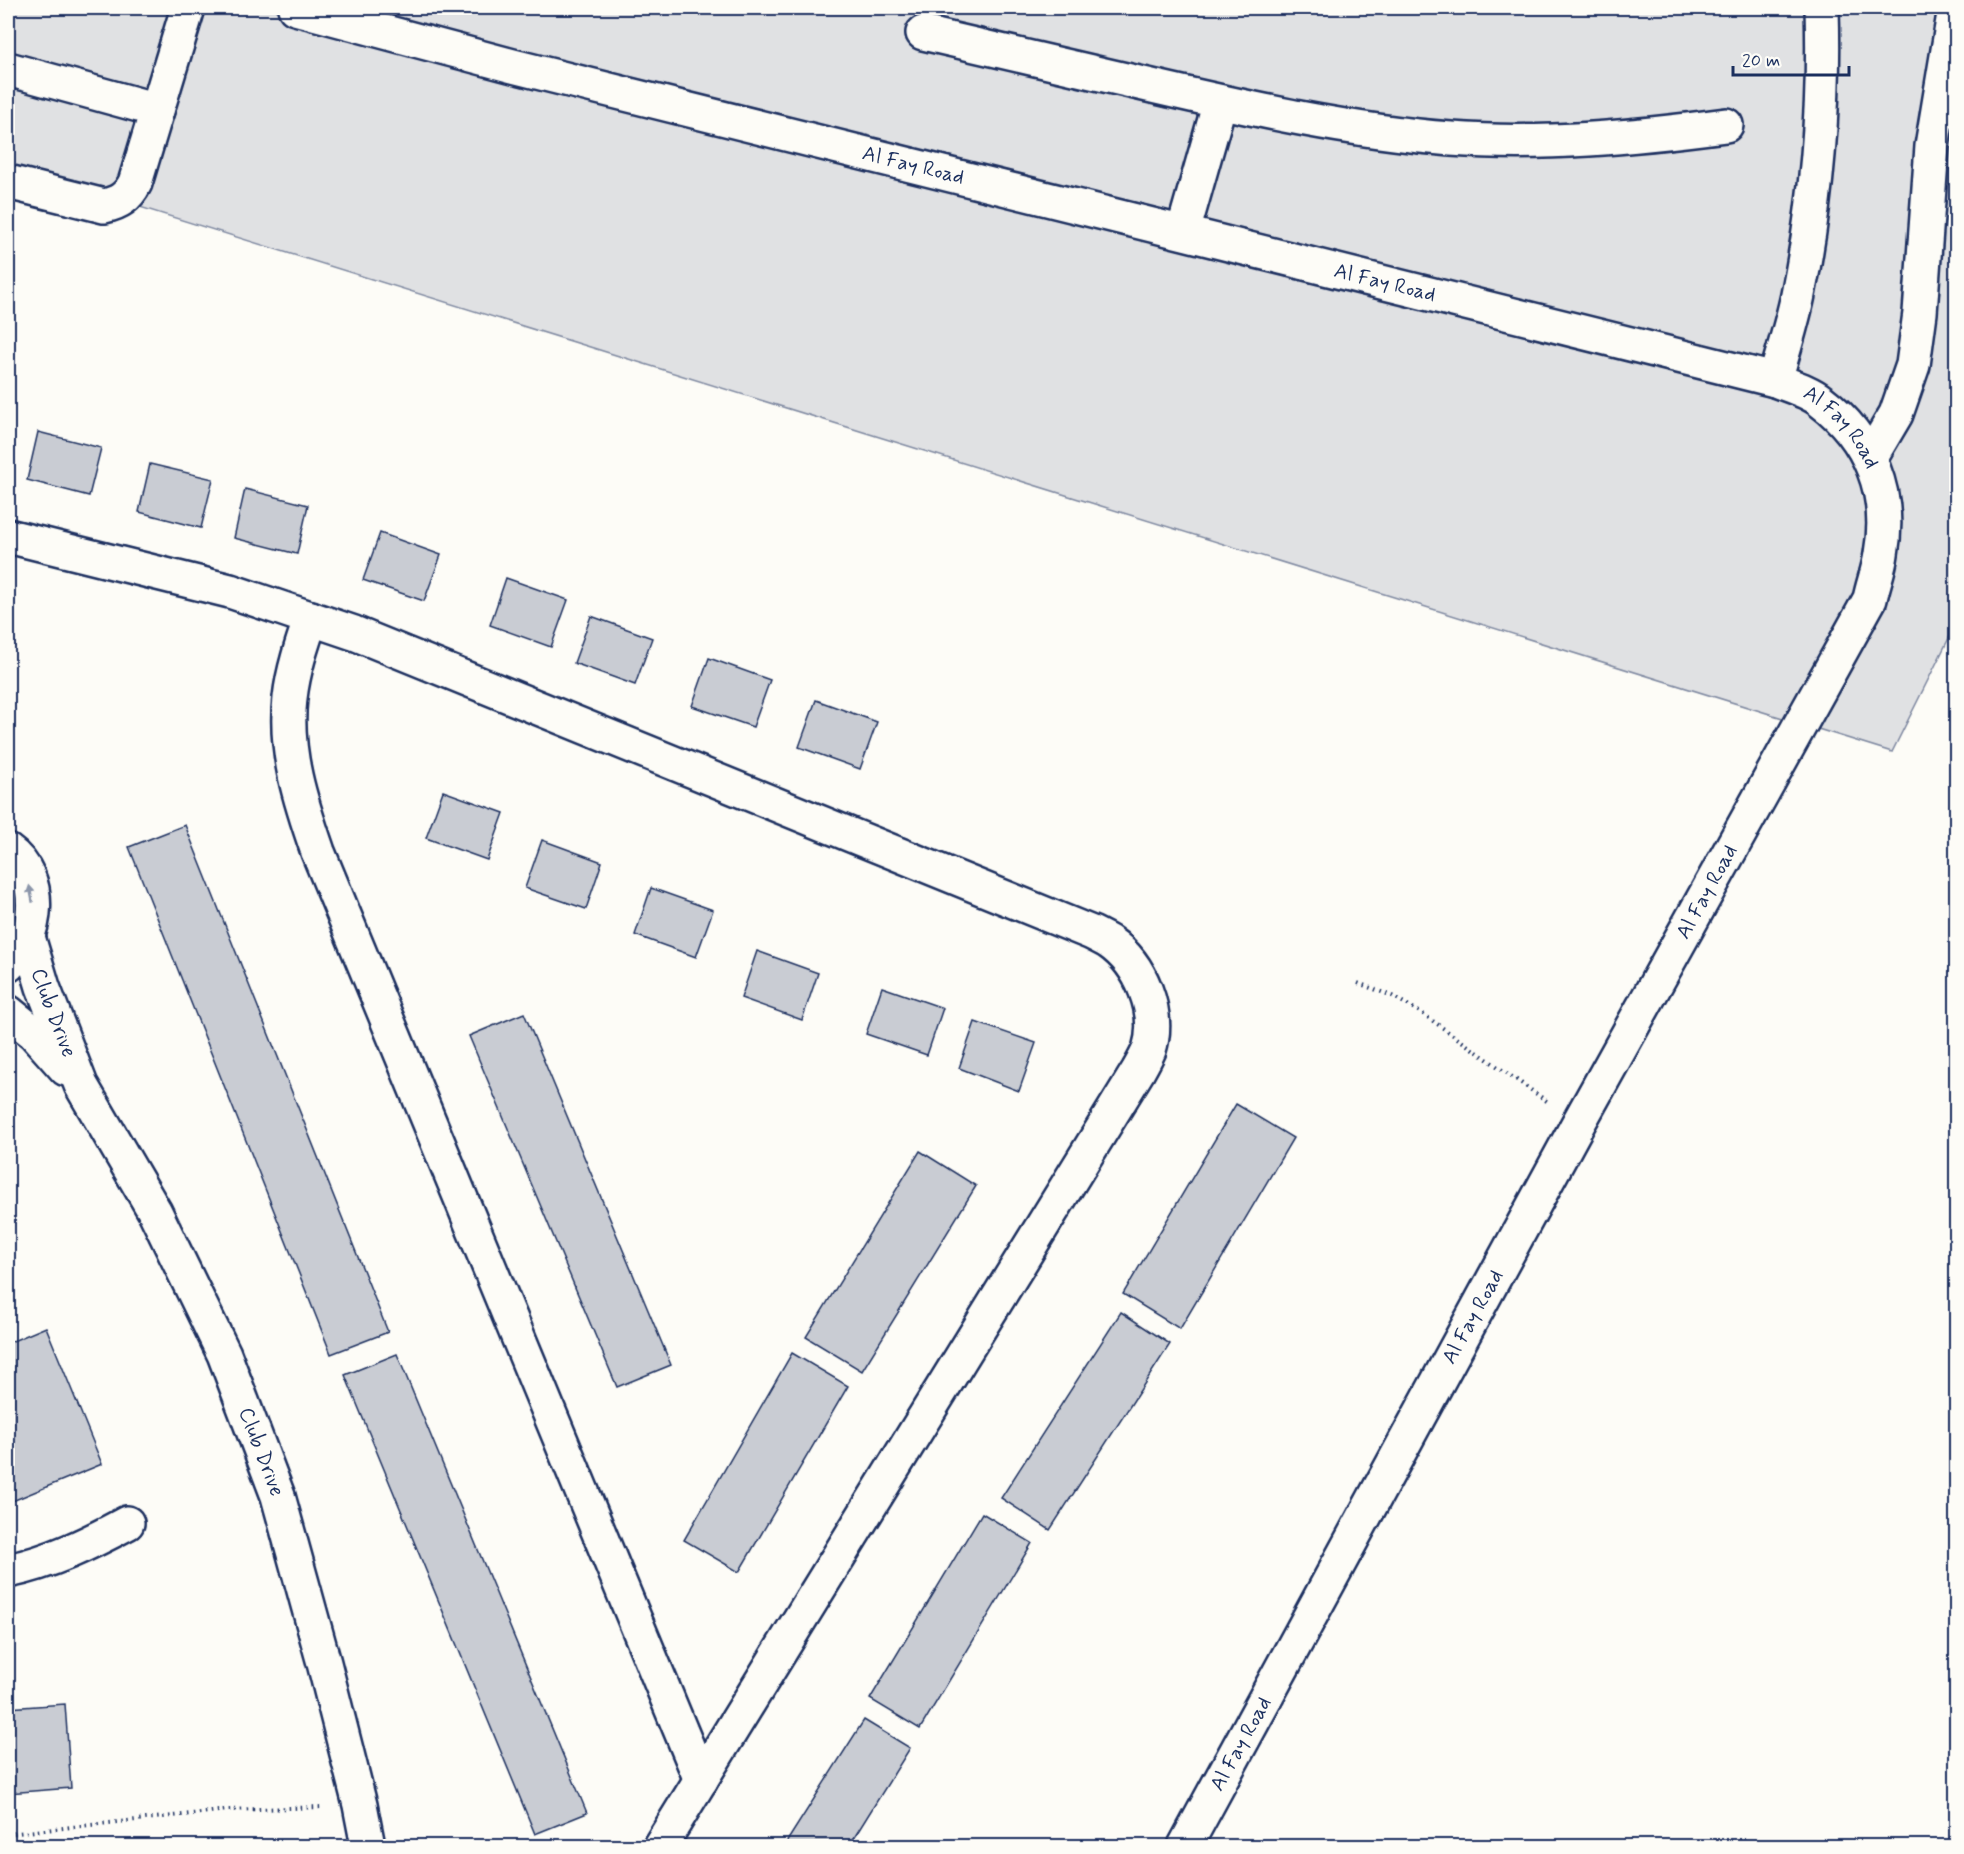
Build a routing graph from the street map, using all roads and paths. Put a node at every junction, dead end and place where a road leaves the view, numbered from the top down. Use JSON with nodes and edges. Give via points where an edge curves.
{"nodes":[{"id":1,"x":188,"y":8,"type":"edge"},
{"id":2,"x":295,"y":8,"type":"edge"},
{"id":3,"x":1822,"y":8,"type":"edge"},
{"id":4,"x":1956,"y":8,"type":"edge"},
{"id":5,"x":923,"y":33,"type":"dead end"},
{"id":6,"x":8,"y":69,"type":"edge"},
{"id":7,"x":1220,"y":102,"type":"junction"},
{"id":8,"x":157,"y":110,"type":"junction"},
{"id":9,"x":1726,"y":125,"type":"dead end"},
{"id":10,"x":8,"y":182,"type":"edge"},
{"id":11,"x":1183,"y":232,"type":"junction"},
{"id":12,"x":1775,"y":380,"type":"junction"},
{"id":13,"x":1870,"y":458,"type":"junction"},
{"id":14,"x":8,"y":536,"type":"edge"},
{"id":15,"x":310,"y":618,"type":"junction"},
{"id":16,"x":8,"y":851,"type":"edge"},
{"id":17,"x":28,"y":938,"type":"junction"},
{"id":18,"x":8,"y":965,"type":"edge"},
{"id":19,"x":1358,"y":983,"type":"dead end"},
{"id":20,"x":8,"y":1012,"type":"edge"},
{"id":21,"x":81,"y":1085,"type":"junction"},
{"id":22,"x":1578,"y":1124,"type":"junction"},
{"id":23,"x":127,"y":1523,"type":"dead end"},
{"id":24,"x":8,"y":1571,"type":"edge"},
{"id":25,"x":700,"y":1780,"type":"junction"},
{"id":26,"x":360,"y":1805,"type":"junction"},
{"id":27,"x":8,"y":1834,"type":"edge"},
{"id":28,"x":368,"y":1846,"type":"edge"},
{"id":29,"x":660,"y":1846,"type":"edge"},
{"id":30,"x":1185,"y":1846,"type":"edge"}],
"edges":[{"from":1,"to":8,"type":"street"},
{"from":2,"to":11,"type":"street","name":"Al Fay Road"},
{"from":3,"to":12,"type":"street","via":[[1822,128],[1813,213],[1797,297]]},
{"from":4,"to":13,"type":"street","via":[[1932,146],[1913,365],[1896,414]]},
{"from":5,"to":7,"type":"street"},
{"from":6,"to":8,"type":"street"},
{"from":7,"to":9,"type":"street","via":[[1365,130],[1452,139],[1590,140]]},
{"from":7,"to":11,"type":"street"},
{"from":8,"to":10,"type":"street","via":[[135,183],[126,197],[116,203],[93,204]]},
{"from":11,"to":12,"type":"street","name":"Al Fay Road"},
{"from":12,"to":13,"type":"street","name":"Al Fay Road","via":[[1820,399],[1849,425]]},
{"from":13,"to":22,"type":"street","name":"Al Fay Road","via":[[1884,505],[1882,554],[1870,599]]},
{"from":14,"to":15,"type":"street","via":[[230,591]]},
{"from":15,"to":25,"type":"street","via":[[296,663],[289,736],[294,773],[318,852]]},
{"from":15,"to":25,"type":"street","via":[[1092,933],[1110,943],[1127,960],[1142,979],[1150,1001],[1149,1049],[1138,1071]]},
{"from":17,"to":16,"type":"street","name":"Club Drive","one_way":true,"via":[[34,916],[33,893],[26,872]]},
{"from":17,"to":18,"type":"street","name":"Club Drive"},
{"from":17,"to":21,"type":"street","name":"Club Drive"},
{"from":19,"to":22,"type":"path","via":[[1423,1014]]},
{"from":20,"to":21,"type":"street","name":"Club Drive","via":[[34,1033]]},
{"from":21,"to":26,"type":"street","name":"Club Drive","via":[[155,1212],[224,1354],[278,1496]]},
{"from":22,"to":30,"type":"street","name":"Al Fay Road"},
{"from":23,"to":24,"type":"street","via":[[78,1549]]},
{"from":25,"to":29,"type":"street"},
{"from":26,"to":27,"type":"path","via":[[228,1810]]},
{"from":26,"to":28,"type":"street","name":"Club Drive"}]}
